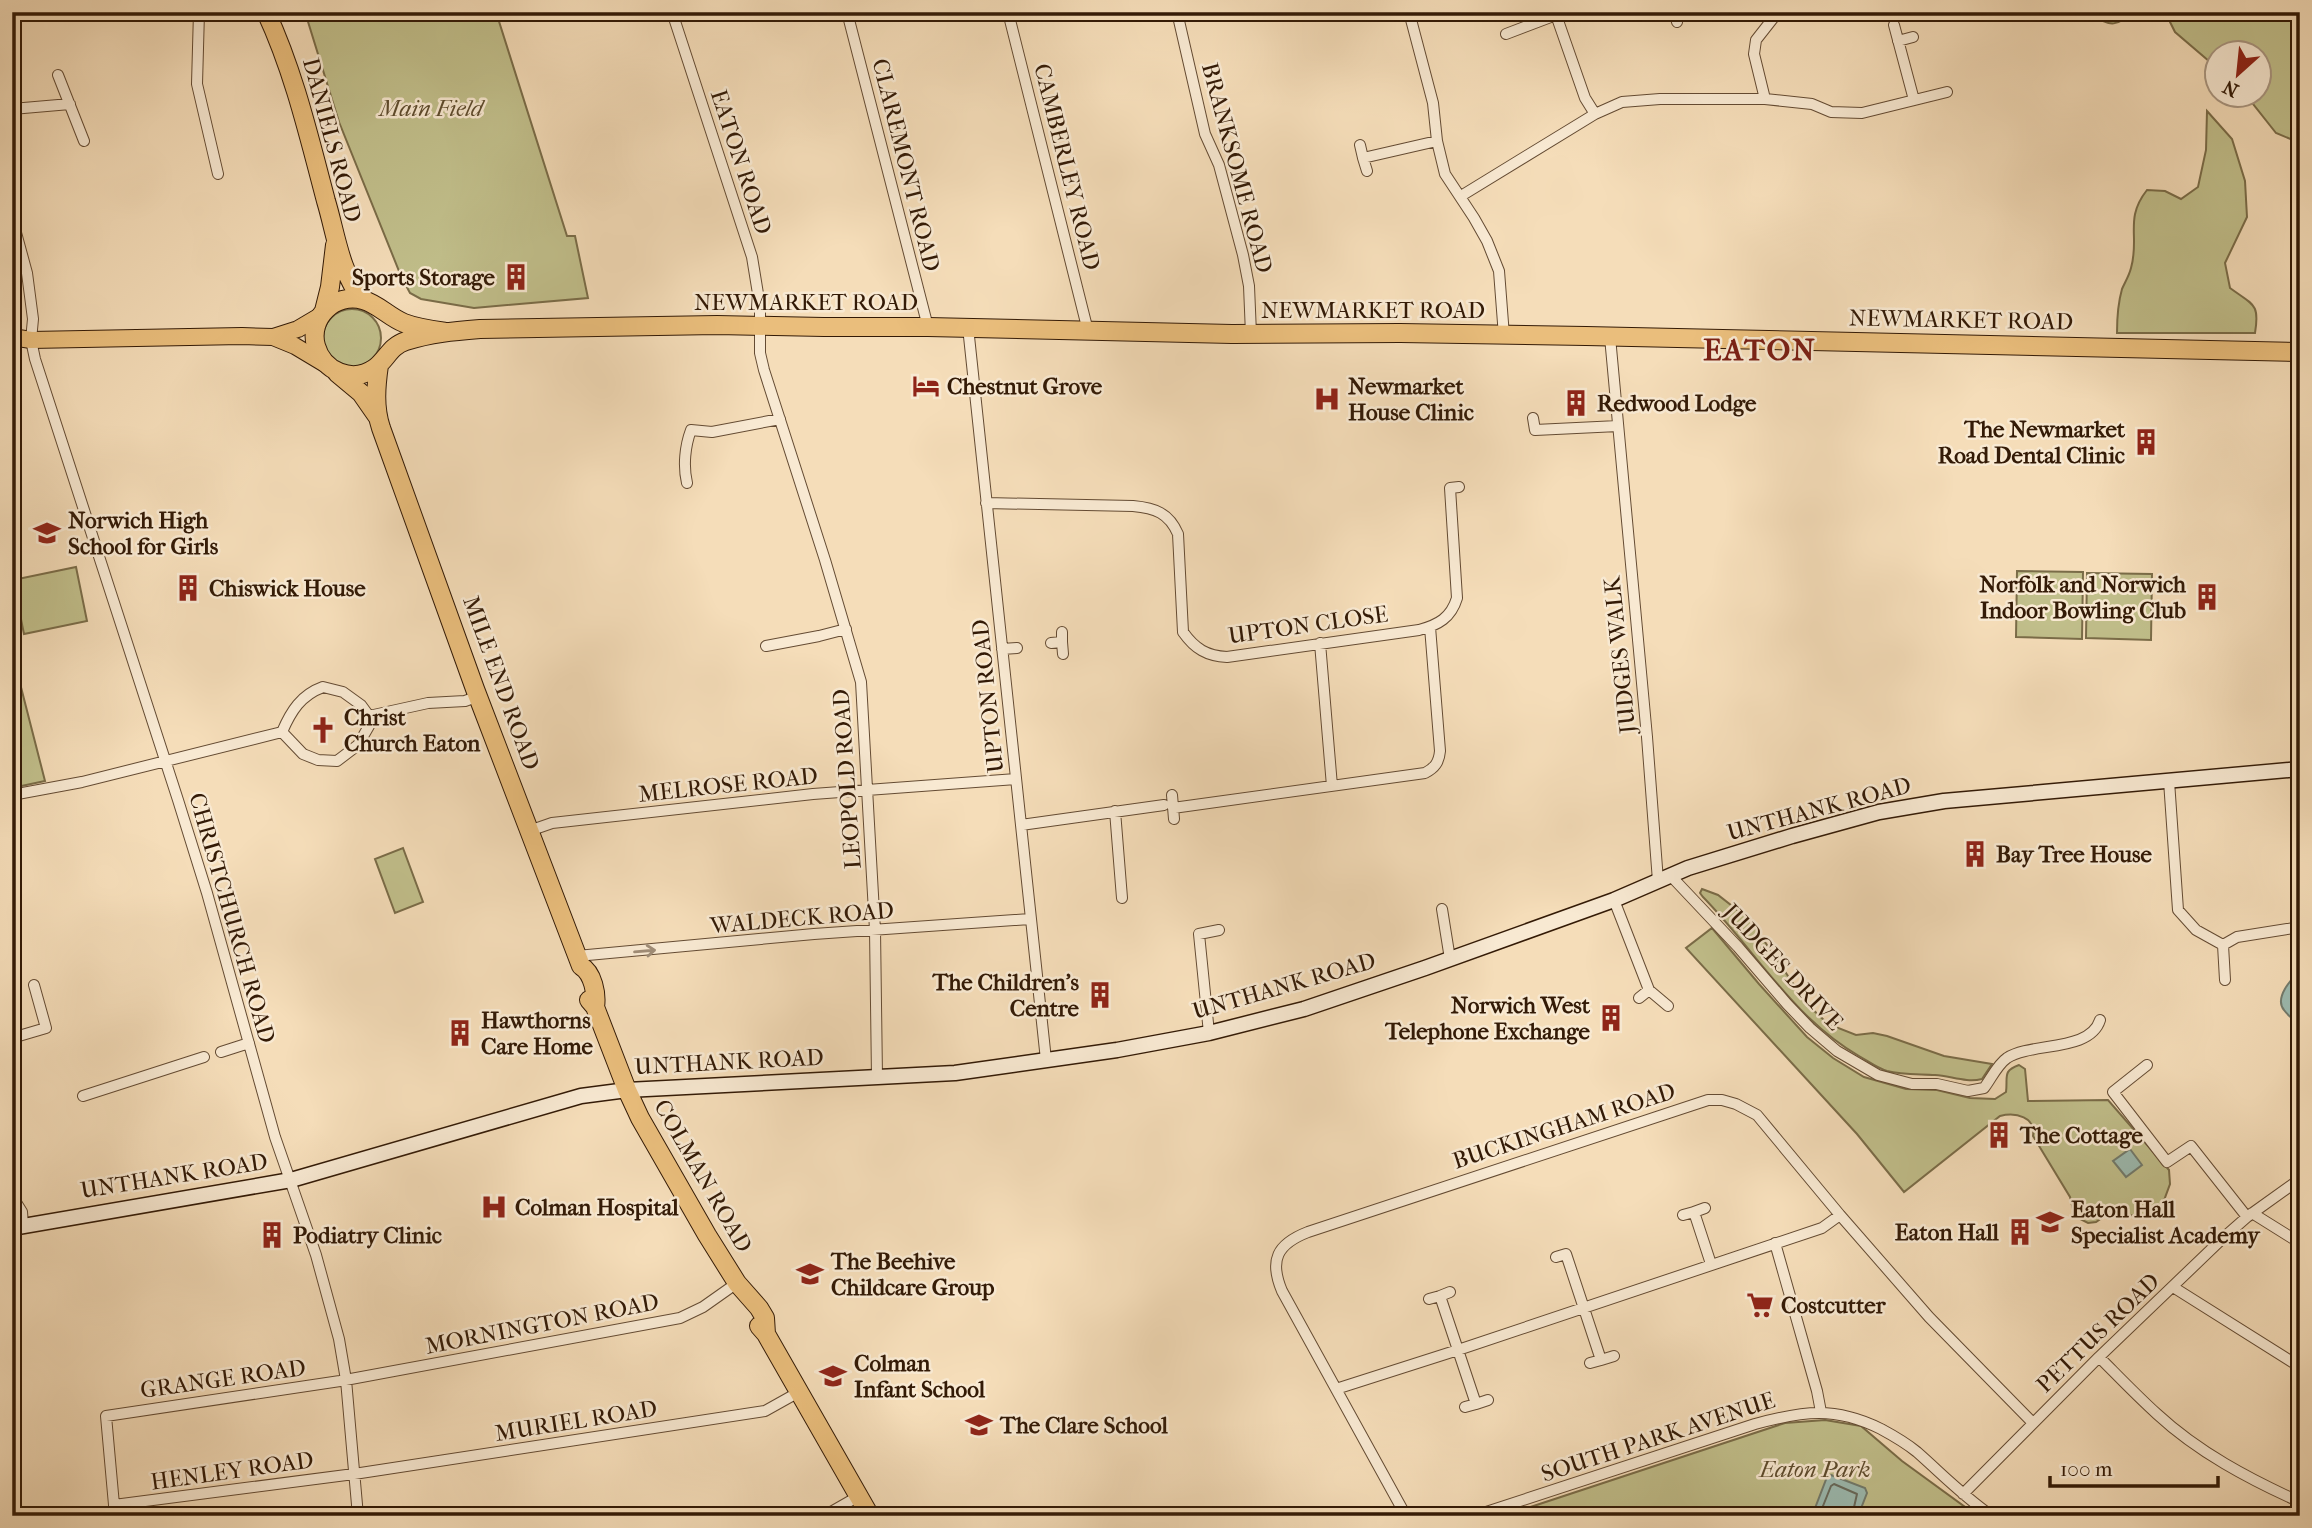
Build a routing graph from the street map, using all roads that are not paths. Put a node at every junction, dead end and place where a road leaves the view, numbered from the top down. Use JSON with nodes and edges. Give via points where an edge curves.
{"nodes":[{"id":1,"x":199,"y":12,"type":"edge"},
{"id":2,"x":266,"y":12,"type":"edge"},
{"id":3,"x":672,"y":12,"type":"edge"},
{"id":4,"x":847,"y":12,"type":"edge"},
{"id":5,"x":1008,"y":12,"type":"edge"},
{"id":6,"x":1177,"y":12,"type":"edge"},
{"id":7,"x":1409,"y":12,"type":"edge"},
{"id":8,"x":1778,"y":12,"type":"edge"},
{"id":9,"x":1555,"y":14,"type":"edge"},
{"id":10,"x":1894,"y":25,"type":"dead end"},
{"id":11,"x":1506,"y":34,"type":"dead end"},
{"id":12,"x":1913,"y":37,"type":"dead end"},
{"id":13,"x":1898,"y":41,"type":"junction"},
{"id":14,"x":58,"y":75,"type":"dead end"},
{"id":15,"x":1947,"y":92,"type":"dead end"},
{"id":16,"x":1765,"y":99,"type":"junction"},
{"id":17,"x":1914,"y":100,"type":"junction"},
{"id":18,"x":70,"y":104,"type":"junction"},
{"id":19,"x":12,"y":108,"type":"edge"},
{"id":20,"x":1595,"y":114,"type":"junction"},
{"id":21,"x":84,"y":141,"type":"dead end"},
{"id":22,"x":1437,"y":141,"type":"junction"},
{"id":23,"x":1360,"y":145,"type":"dead end"},
{"id":24,"x":1363,"y":158,"type":"junction"},
{"id":25,"x":1367,"y":172,"type":"dead end"},
{"id":26,"x":218,"y":174,"type":"dead end"},
{"id":27,"x":1461,"y":196,"type":"junction"},
{"id":28,"x":12,"y":219,"type":"edge"},
{"id":29,"x":335,"y":242,"type":"junction"},
{"id":30,"x":363,"y":300,"type":"junction"},
{"id":31,"x":382,"y":312,"type":"junction"},
{"id":32,"x":322,"y":313,"type":"junction"},
{"id":33,"x":760,"y":326,"type":"junction"},
{"id":34,"x":928,"y":327,"type":"junction"},
{"id":35,"x":968,"y":327,"type":"junction"},
{"id":36,"x":1088,"y":331,"type":"junction"},
{"id":37,"x":446,"y":332,"type":"junction"},
{"id":38,"x":1251,"y":334,"type":"junction"},
{"id":39,"x":1504,"y":336,"type":"junction"},
{"id":40,"x":12,"y":337,"type":"edge"},
{"id":41,"x":273,"y":337,"type":"junction"},
{"id":42,"x":1610,"y":337,"type":"junction"},
{"id":43,"x":31,"y":340,"type":"junction"},
{"id":44,"x":12,"y":347,"type":"edge"},
{"id":45,"x":2300,"y":352,"type":"edge"},
{"id":46,"x":383,"y":360,"type":"junction"},
{"id":47,"x":330,"y":367,"type":"junction"},
{"id":48,"x":377,"y":416,"type":"junction"},
{"id":49,"x":1533,"y":418,"type":"dead end"},
{"id":50,"x":780,"y":419,"type":"junction"},
{"id":51,"x":1618,"y":426,"type":"junction"},
{"id":52,"x":687,"y":483,"type":"dead end"},
{"id":53,"x":1450,"y":488,"type":"dead end"},
{"id":54,"x":986,"y":503,"type":"junction"},
{"id":55,"x":1430,"y":627,"type":"junction"},
{"id":56,"x":846,"y":629,"type":"junction"},
{"id":57,"x":1051,"y":643,"type":"dead end"},
{"id":58,"x":1320,"y":643,"type":"junction"},
{"id":59,"x":765,"y":646,"type":"dead end"},
{"id":60,"x":1017,"y":648,"type":"dead end"},
{"id":61,"x":1002,"y":649,"type":"junction"},
{"id":62,"x":1063,"y":654,"type":"dead end"},
{"id":63,"x":478,"y":696,"type":"junction"},
{"id":64,"x":369,"y":716,"type":"junction"},
{"id":65,"x":282,"y":732,"type":"junction"},
{"id":66,"x":165,"y":760,"type":"junction"},
{"id":67,"x":2300,"y":769,"type":"edge"},
{"id":68,"x":1016,"y":779,"type":"junction"},
{"id":69,"x":2169,"y":781,"type":"junction"},
{"id":70,"x":1332,"y":786,"type":"junction"},
{"id":71,"x":869,"y":790,"type":"junction"},
{"id":72,"x":1172,"y":794,"type":"dead end"},
{"id":73,"x":12,"y":796,"type":"edge"},
{"id":74,"x":1115,"y":811,"type":"junction"},
{"id":75,"x":1171,"y":811,"type":"junction"},
{"id":76,"x":1021,"y":825,"type":"junction"},
{"id":77,"x":529,"y":831,"type":"junction"},
{"id":78,"x":1664,"y":878,"type":"junction"},
{"id":79,"x":1122,"y":898,"type":"dead end"},
{"id":80,"x":1614,"y":900,"type":"junction"},
{"id":81,"x":1443,"y":909,"type":"dead end"},
{"id":82,"x":1030,"y":919,"type":"junction"},
{"id":83,"x":2300,"y":927,"type":"edge"},
{"id":84,"x":876,"y":930,"type":"junction"},
{"id":85,"x":1219,"y":930,"type":"dead end"},
{"id":86,"x":2223,"y":945,"type":"junction"},
{"id":87,"x":1450,"y":959,"type":"junction"},
{"id":88,"x":579,"y":961,"type":"junction"},
{"id":89,"x":2225,"y":981,"type":"dead end"},
{"id":90,"x":34,"y":985,"type":"dead end"},
{"id":91,"x":1649,"y":990,"type":"junction"},
{"id":92,"x":1639,"y":998,"type":"dead end"},
{"id":93,"x":1668,"y":1006,"type":"dead end"},
{"id":94,"x":2100,"y":1020,"type":"dead end"},
{"id":95,"x":1209,"y":1033,"type":"junction"},
{"id":96,"x":12,"y":1038,"type":"edge"},
{"id":97,"x":249,"y":1043,"type":"junction"},
{"id":98,"x":221,"y":1052,"type":"dead end"},
{"id":99,"x":204,"y":1057,"type":"dead end"},
{"id":100,"x":1046,"y":1060,"type":"junction"},
{"id":101,"x":2147,"y":1065,"type":"dead end"},
{"id":102,"x":877,"y":1077,"type":"junction"},
{"id":103,"x":627,"y":1090,"type":"junction"},
{"id":104,"x":83,"y":1096,"type":"dead end"},
{"id":105,"x":2300,"y":1179,"type":"edge"},
{"id":106,"x":291,"y":1180,"type":"junction"},
{"id":107,"x":12,"y":1196,"type":"edge"},
{"id":108,"x":1704,"y":1208,"type":"dead end"},
{"id":109,"x":1694,"y":1212,"type":"junction"},
{"id":110,"x":1683,"y":1215,"type":"dead end"},
{"id":111,"x":1840,"y":1215,"type":"junction"},
{"id":112,"x":2249,"y":1215,"type":"junction"},
{"id":113,"x":18,"y":1226,"type":"edge"},
{"id":114,"x":1775,"y":1243,"type":"junction"},
{"id":115,"x":2300,"y":1243,"type":"edge"},
{"id":116,"x":1566,"y":1254,"type":"dead end"},
{"id":117,"x":1711,"y":1264,"type":"junction"},
{"id":118,"x":738,"y":1284,"type":"junction"},
{"id":119,"x":2173,"y":1287,"type":"junction"},
{"id":120,"x":1439,"y":1296,"type":"dead end"},
{"id":121,"x":1584,"y":1307,"type":"junction"},
{"id":122,"x":1458,"y":1350,"type":"junction"},
{"id":123,"x":1614,"y":1356,"type":"dead end"},
{"id":124,"x":2099,"y":1357,"type":"junction"},
{"id":125,"x":2300,"y":1367,"type":"edge"},
{"id":126,"x":346,"y":1380,"type":"junction"},
{"id":127,"x":1336,"y":1389,"type":"junction"},
{"id":128,"x":799,"y":1392,"type":"junction"},
{"id":129,"x":1488,"y":1400,"type":"dead end"},
{"id":130,"x":1476,"y":1404,"type":"junction"},
{"id":131,"x":1465,"y":1407,"type":"dead end"},
{"id":132,"x":1821,"y":1412,"type":"junction"},
{"id":133,"x":2033,"y":1423,"type":"junction"},
{"id":134,"x":354,"y":1474,"type":"junction"},
{"id":135,"x":1963,"y":1494,"type":"junction"},
{"id":136,"x":859,"y":1496,"type":"junction"},
{"id":137,"x":2300,"y":1502,"type":"edge"},
{"id":138,"x":115,"y":1511,"type":"edge"},
{"id":139,"x":358,"y":1516,"type":"edge"},
{"id":140,"x":824,"y":1516,"type":"edge"},
{"id":141,"x":870,"y":1516,"type":"edge"},
{"id":142,"x":1406,"y":1516,"type":"edge"},
{"id":143,"x":1474,"y":1516,"type":"edge"},
{"id":144,"x":1992,"y":1516,"type":"edge"}],
"edges":[{"from":1,"to":26,"type":"street","via":[[197,84]]},
{"from":2,"to":29,"type":"highway","name":"DANIELS ROAD","via":[[291,74]]},
{"from":3,"to":33,"type":"street","name":"EATON ROAD","via":[[752,257]]},
{"from":4,"to":34,"type":"street","name":"CLAREMONT ROAD"},
{"from":5,"to":36,"type":"street","name":"CAMBERLEY ROAD"},
{"from":6,"to":38,"type":"street","name":"BRANKSOME ROAD","via":[[1205,134],[1219,165],[1243,255]]},
{"from":7,"to":22,"type":"street","via":[[1433,103]]},
{"from":8,"to":16,"type":"street","via":[[1756,40],[1754,54]]},
{"from":9,"to":11,"type":"street"},
{"from":9,"to":20,"type":"street"},
{"from":10,"to":13,"type":"street"},
{"from":12,"to":13,"type":"street"},
{"from":13,"to":17,"type":"street"},
{"from":14,"to":18,"type":"street"},
{"from":15,"to":17,"type":"street"},
{"from":16,"to":17,"type":"street","via":[[1862,113]]},
{"from":16,"to":20,"type":"street","via":[[1622,102]]},
{"from":18,"to":19,"type":"street"},
{"from":18,"to":21,"type":"street"},
{"from":20,"to":27,"type":"street"},
{"from":22,"to":24,"type":"street"},
{"from":22,"to":27,"type":"street","via":[[1445,174]]},
{"from":23,"to":24,"type":"street"},
{"from":24,"to":25,"type":"street"},
{"from":27,"to":39,"type":"street","via":[[1499,271]]},
{"from":28,"to":43,"type":"street","name":"CHRISTCHURCH ROAD","via":[[27,274]]},
{"from":29,"to":30,"type":"highway","name":"DANIELS ROAD"},
{"from":29,"to":32,"type":"highway","name":"DANIELS ROAD"},
{"from":30,"to":31,"type":"highway","name":"NEWMARKET ROAD"},
{"from":30,"to":32,"type":"highway","name":"NEWMARKET ROAD","via":[[342,300]]},
{"from":31,"to":37,"type":"highway","name":"NEWMARKET ROAD","via":[[406,324]]},
{"from":31,"to":46,"type":"highway","via":[[391,332]]},
{"from":32,"to":41,"type":"main road","name":"NEWMARKET ROAD","via":[[298,329]]},
{"from":32,"to":47,"type":"highway","via":[[314,341]]},
{"from":33,"to":34,"type":"highway","name":"NEWMARKET ROAD"},
{"from":33,"to":37,"type":"highway","name":"NEWMARKET ROAD"},
{"from":33,"to":50,"type":"street","name":"LEOPOLD ROAD","via":[[760,353]]},
{"from":34,"to":35,"type":"highway","name":"NEWMARKET ROAD"},
{"from":35,"to":36,"type":"highway","name":"NEWMARKET ROAD"},
{"from":35,"to":54,"type":"street","name":"UPTON ROAD"},
{"from":36,"to":38,"type":"highway","name":"NEWMARKET ROAD"},
{"from":37,"to":46,"type":"highway","name":"NEWMARKET ROAD","via":[[405,341]]},
{"from":38,"to":39,"type":"highway","name":"NEWMARKET ROAD"},
{"from":39,"to":42,"type":"highway","name":"NEWMARKET ROAD"},
{"from":40,"to":43,"type":"main road","name":"NEWMARKET ROAD"},
{"from":41,"to":43,"type":"main road","name":"NEWMARKET ROAD"},
{"from":41,"to":47,"type":"main road","name":"NEWMARKET ROAD"},
{"from":42,"to":45,"type":"highway","name":"NEWMARKET ROAD"},
{"from":42,"to":51,"type":"street","name":"JUDGES WALK"},
{"from":43,"to":44,"type":"main road","name":"NEWMARKET ROAD"},
{"from":43,"to":66,"type":"street","name":"CHRISTCHURCH ROAD"},
{"from":46,"to":47,"type":"highway","name":"NEWMARKET ROAD","via":[[357,375]]},
{"from":46,"to":48,"type":"highway","name":"MILE END ROAD","via":[[376,386]]},
{"from":47,"to":48,"type":"highway","name":"MILE END ROAD","via":[[361,393]]},
{"from":48,"to":63,"type":"highway","name":"MILE END ROAD"},
{"from":49,"to":51,"type":"street","via":[[1535,434]]},
{"from":50,"to":52,"type":"street","via":[[712,432],[691,429]]},
{"from":50,"to":56,"type":"street","name":"LEOPOLD ROAD"},
{"from":51,"to":78,"type":"street","name":"JUDGES WALK"},
{"from":53,"to":55,"type":"street","via":[[1457,598],[1449,615]]},
{"from":54,"to":58,"type":"street","name":"UPTON CLOSE","via":[[1157,510],[1178,534],[1181,618],[1191,644],[1201,652],[1227,657]]},
{"from":54,"to":61,"type":"street","name":"UPTON ROAD"},
{"from":55,"to":58,"type":"street","name":"UPTON CLOSE"},
{"from":55,"to":70,"type":"street","via":[[1439,760],[1425,773]]},
{"from":56,"to":59,"type":"street"},
{"from":56,"to":71,"type":"street","name":"LEOPOLD ROAD","via":[[861,682]]},
{"from":57,"to":62,"type":"street","via":[[1062,637]]},
{"from":58,"to":70,"type":"street"},
{"from":60,"to":61,"type":"street"},
{"from":61,"to":68,"type":"street","name":"UPTON ROAD"},
{"from":63,"to":64,"type":"street"},
{"from":63,"to":77,"type":"highway","name":"MILE END ROAD"},
{"from":64,"to":65,"type":"street","via":[[343,692],[323,687],[298,702]]},
{"from":64,"to":65,"type":"street","via":[[369,726],[358,745],[337,761],[303,754]]},
{"from":65,"to":66,"type":"street"},
{"from":66,"to":73,"type":"street"},
{"from":66,"to":97,"type":"street","name":"CHRISTCHURCH ROAD"},
{"from":67,"to":69,"type":"street","name":"UNTHANK ROAD"},
{"from":68,"to":71,"type":"street","name":"MELROSE ROAD"},
{"from":68,"to":76,"type":"street","name":"UPTON ROAD"},
{"from":69,"to":78,"type":"street","name":"UNTHANK ROAD","via":[[1879,812]]},
{"from":69,"to":86,"type":"street","via":[[2178,910]]},
{"from":70,"to":75,"type":"street"},
{"from":71,"to":77,"type":"street","name":"MELROSE ROAD","via":[[552,823]]},
{"from":71,"to":84,"type":"street","name":"LEOPOLD ROAD"},
{"from":72,"to":75,"type":"street"},
{"from":74,"to":75,"type":"street"},
{"from":74,"to":76,"type":"street"},
{"from":74,"to":79,"type":"street"},
{"from":76,"to":82,"type":"street","name":"UPTON ROAD"},
{"from":77,"to":88,"type":"highway","name":"MILE END ROAD"},
{"from":78,"to":80,"type":"street","name":"UNTHANK ROAD"},
{"from":78,"to":94,"type":"street","name":"JUDGES DRIVE","via":[[1810,1028],[1837,1051],[1878,1075],[1968,1091],[1984,1088],[2008,1057],[2080,1040],[2097,1028]]},
{"from":80,"to":87,"type":"street","name":"UNTHANK ROAD"},
{"from":80,"to":91,"type":"street"},
{"from":81,"to":87,"type":"street"},
{"from":82,"to":84,"type":"street","name":"WALDECK ROAD"},
{"from":82,"to":100,"type":"street","name":"UPTON ROAD"},
{"from":83,"to":86,"type":"street","via":[[2237,937]]},
{"from":88,"to":84,"type":"street","name":"WALDECK ROAD","one_way":true},
{"from":84,"to":102,"type":"street","name":"LEOPOLD ROAD"},
{"from":85,"to":95,"type":"street","via":[[1199,934]]},
{"from":86,"to":89,"type":"street"},
{"from":87,"to":95,"type":"street","name":"UNTHANK ROAD","via":[[1304,1009]]},
{"from":88,"to":103,"type":"highway","name":"MILE END ROAD","via":[[582,984],[596,1007]]},
{"from":90,"to":96,"type":"street","via":[[46,1028]]},
{"from":91,"to":92,"type":"street"},
{"from":91,"to":93,"type":"street"},
{"from":95,"to":100,"type":"street","name":"UNTHANK ROAD"},
{"from":97,"to":98,"type":"street"},
{"from":97,"to":106,"type":"street","name":"CHRISTCHURCH ROAD"},
{"from":99,"to":104,"type":"street"},
{"from":100,"to":102,"type":"street","name":"UNTHANK ROAD","via":[[955,1073]]},
{"from":101,"to":112,"type":"street","via":[[2113,1092],[2167,1162],[2191,1146]]},
{"from":102,"to":103,"type":"street","name":"UNTHANK ROAD"},
{"from":103,"to":106,"type":"street","name":"UNTHANK ROAD","via":[[582,1096]]},
{"from":103,"to":118,"type":"highway","name":"COLMAN ROAD"},
{"from":105,"to":112,"type":"street","name":"PETTUS ROAD"},
{"from":106,"to":113,"type":"street","name":"UNTHANK ROAD"},
{"from":106,"to":126,"type":"street","name":"CHRISTCHURCH ROAD","via":[[316,1255]]},
{"from":107,"to":113,"type":"street","via":[[22,1212]]},
{"from":108,"to":109,"type":"street"},
{"from":109,"to":110,"type":"street"},
{"from":109,"to":117,"type":"street"},
{"from":111,"to":114,"type":"street","via":[[1822,1228]]},
{"from":111,"to":127,"type":"street","name":"BUCKINGHAM ROAD","via":[[1757,1115],[1736,1104],[1708,1100],[1308,1232],[1284,1245],[1277,1255],[1276,1276]]},
{"from":111,"to":133,"type":"street","name":"BUCKINGHAM ROAD","via":[[1929,1317]]},
{"from":112,"to":115,"type":"street"},
{"from":112,"to":119,"type":"street","name":"PETTUS ROAD"},
{"from":114,"to":117,"type":"street"},
{"from":114,"to":132,"type":"street"},
{"from":116,"to":121,"type":"street"},
{"from":117,"to":121,"type":"street"},
{"from":118,"to":126,"type":"street","name":"MORNINGTON ROAD","via":[[680,1318]]},
{"from":118,"to":128,"type":"highway","name":"COLMAN ROAD","via":[[753,1320]]},
{"from":119,"to":124,"type":"street","name":"PETTUS ROAD"},
{"from":119,"to":125,"type":"street"},
{"from":120,"to":122,"type":"street"},
{"from":121,"to":122,"type":"street"},
{"from":121,"to":123,"type":"street","via":[[1596,1362]]},
{"from":122,"to":127,"type":"street"},
{"from":122,"to":130,"type":"street"},
{"from":124,"to":133,"type":"street","name":"PETTUS ROAD"},
{"from":124,"to":137,"type":"street","via":[[2186,1437]]},
{"from":126,"to":134,"type":"street","name":"CHRISTCHURCH ROAD"},
{"from":126,"to":138,"type":"street","name":"GRANGE ROAD","via":[[106,1416]]},
{"from":127,"to":142,"type":"street","name":"BUCKINGHAM ROAD"},
{"from":128,"to":134,"type":"street","name":"MURIEL ROAD","via":[[765,1412]]},
{"from":128,"to":136,"type":"highway","name":"COLMAN ROAD"},
{"from":129,"to":130,"type":"street"},
{"from":130,"to":131,"type":"street"},
{"from":132,"to":135,"type":"street","name":"SOUTH PARK AVENUE","via":[[1859,1419],[1892,1435]]},
{"from":132,"to":143,"type":"street","name":"SOUTH PARK AVENUE","via":[[1766,1421]]},
{"from":133,"to":135,"type":"street","name":"PETTUS ROAD"},
{"from":134,"to":138,"type":"street","name":"HENLEY ROAD"},
{"from":134,"to":139,"type":"street","name":"CHRISTCHURCH ROAD"},
{"from":135,"to":144,"type":"street","name":"SOUTH PARK AVENUE"},
{"from":136,"to":140,"type":"street"},
{"from":136,"to":141,"type":"highway","name":"COLMAN ROAD"}]}
